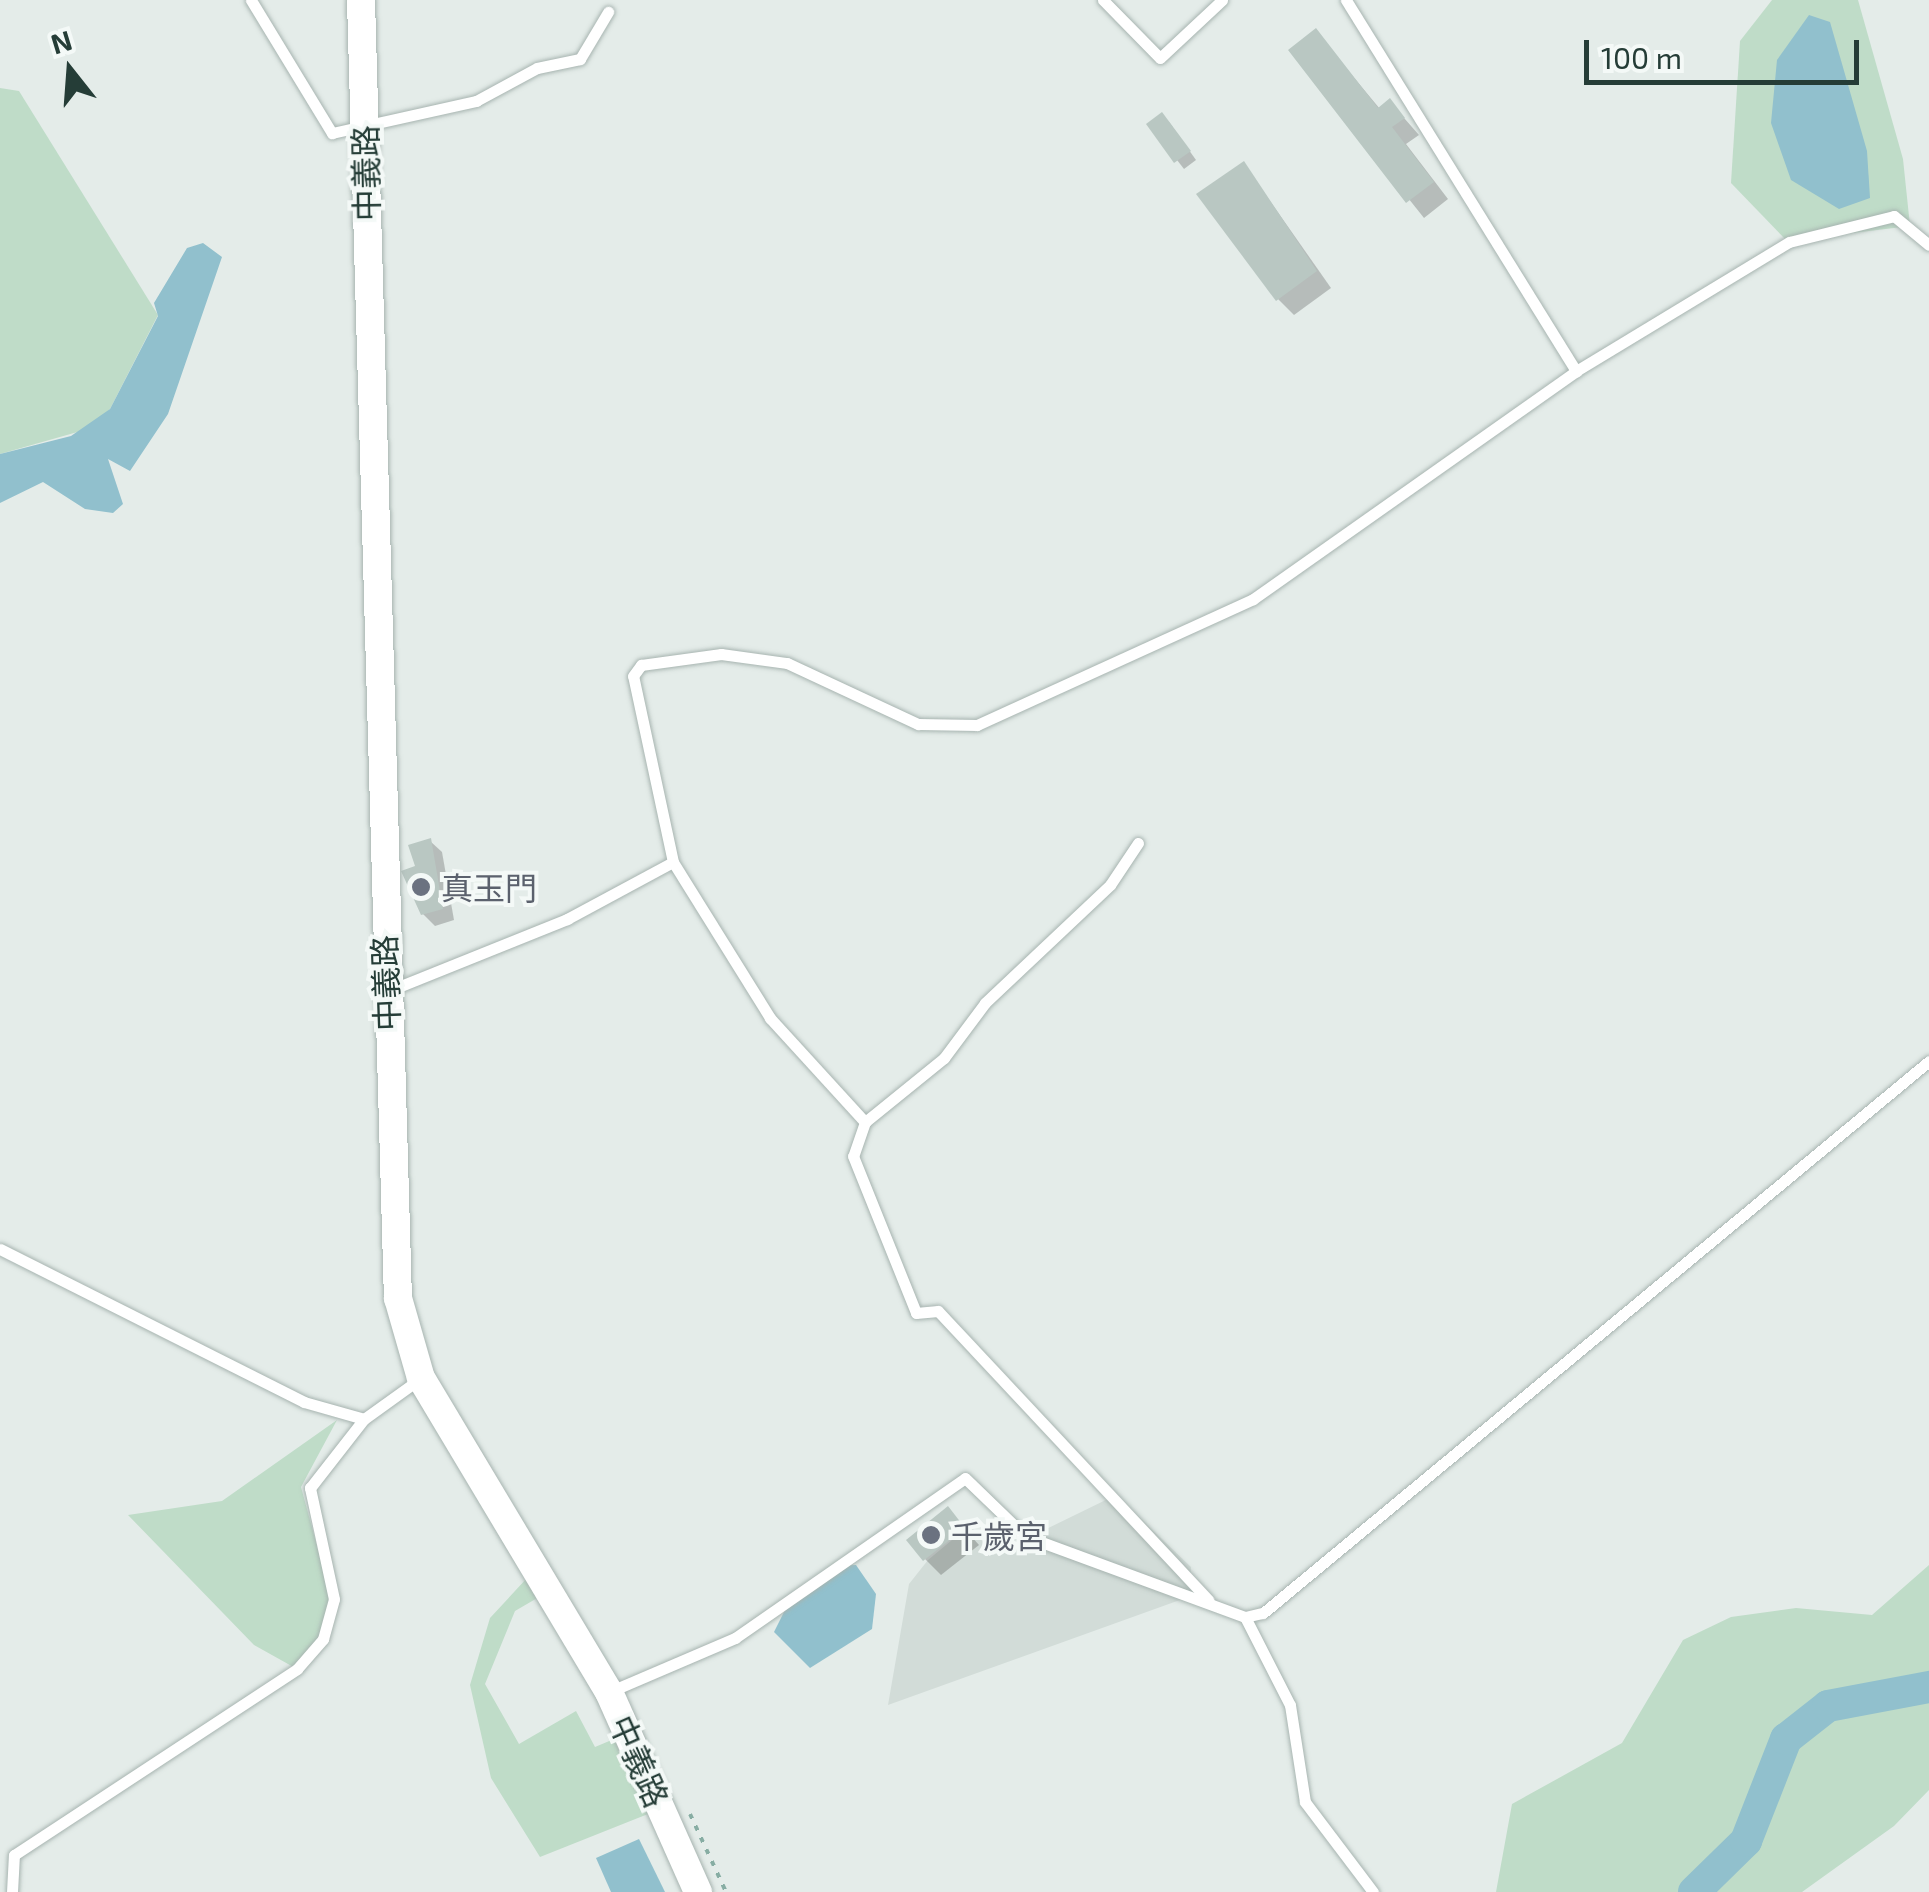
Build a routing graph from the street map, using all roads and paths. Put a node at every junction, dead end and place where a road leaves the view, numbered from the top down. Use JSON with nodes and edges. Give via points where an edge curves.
{"nodes":[{"id":1,"x":251,"y":0,"type":"edge"},
{"id":2,"x":361,"y":0,"type":"edge"},
{"id":3,"x":1103,"y":0,"type":"edge"},
{"id":4,"x":1222,"y":0,"type":"edge"},
{"id":5,"x":1346,"y":0,"type":"edge"},
{"id":6,"x":608,"y":12,"type":"dead end"},
{"id":7,"x":364,"y":130,"type":"junction"},
{"id":8,"x":1929,"y":245,"type":"edge"},
{"id":9,"x":1576,"y":371,"type":"junction"},
{"id":10,"x":1138,"y":843,"type":"dead end"},
{"id":11,"x":673,"y":862,"type":"junction"},
{"id":12,"x":384,"y":986,"type":"junction"},
{"id":13,"x":1929,"y":1061,"type":"edge"},
{"id":14,"x":865,"y":1122,"type":"junction"},
{"id":15,"x":0,"y":1249,"type":"edge"},
{"id":16,"x":421,"y":1378,"type":"junction"},
{"id":17,"x":364,"y":1419,"type":"junction"},
{"id":18,"x":1209,"y":1601,"type":"junction"},
{"id":19,"x":1246,"y":1618,"type":"junction"},
{"id":20,"x":609,"y":1692,"type":"junction"},
{"id":21,"x":12,"y":1892,"type":"edge"},
{"id":22,"x":698,"y":1892,"type":"edge"},
{"id":23,"x":1373,"y":1892,"type":"edge"}],
"edges":[{"from":1,"to":7,"type":"lane","via":[[317,122],[332,133]]},
{"from":2,"to":7,"type":"street","name":"中義路"},
{"from":3,"to":4,"type":"lane","via":[[1160,58]]},
{"from":5,"to":9,"type":"lane"},
{"from":6,"to":7,"type":"lane","via":[[580,60],[537,68],[476,101]]},
{"from":7,"to":12,"type":"street","name":"中義路"},
{"from":8,"to":9,"type":"lane","via":[[1894,216],[1788,242]]},
{"from":9,"to":11,"type":"lane","via":[[1253,599],[976,726],[918,724],[787,663],[721,654],[641,666],[633,676]]},
{"from":10,"to":14,"type":"lane","via":[[944,1058]]},
{"from":11,"to":12,"type":"lane","via":[[422,984]]},
{"from":11,"to":14,"type":"lane","via":[[770,1018]]},
{"from":12,"to":16,"type":"street","name":"中義路","via":[[396,1285]]},
{"from":13,"to":19,"type":"lane","via":[[1262,1613]]},
{"from":14,"to":18,"type":"lane","via":[[853,1156],[916,1314],[938,1311]]},
{"from":15,"to":17,"type":"lane","via":[[304,1402]]},
{"from":16,"to":17,"type":"lane"},
{"from":16,"to":20,"type":"street","name":"中義路"},
{"from":17,"to":21,"type":"lane","via":[[310,1488],[334,1599],[323,1639],[297,1669],[14,1855]]},
{"from":18,"to":19,"type":"lane"},
{"from":18,"to":20,"type":"lane","via":[[1025,1536],[965,1478],[734,1638]]},
{"from":19,"to":23,"type":"lane","via":[[1290,1705],[1305,1802]]},
{"from":20,"to":22,"type":"street","name":"中義路"}]}
